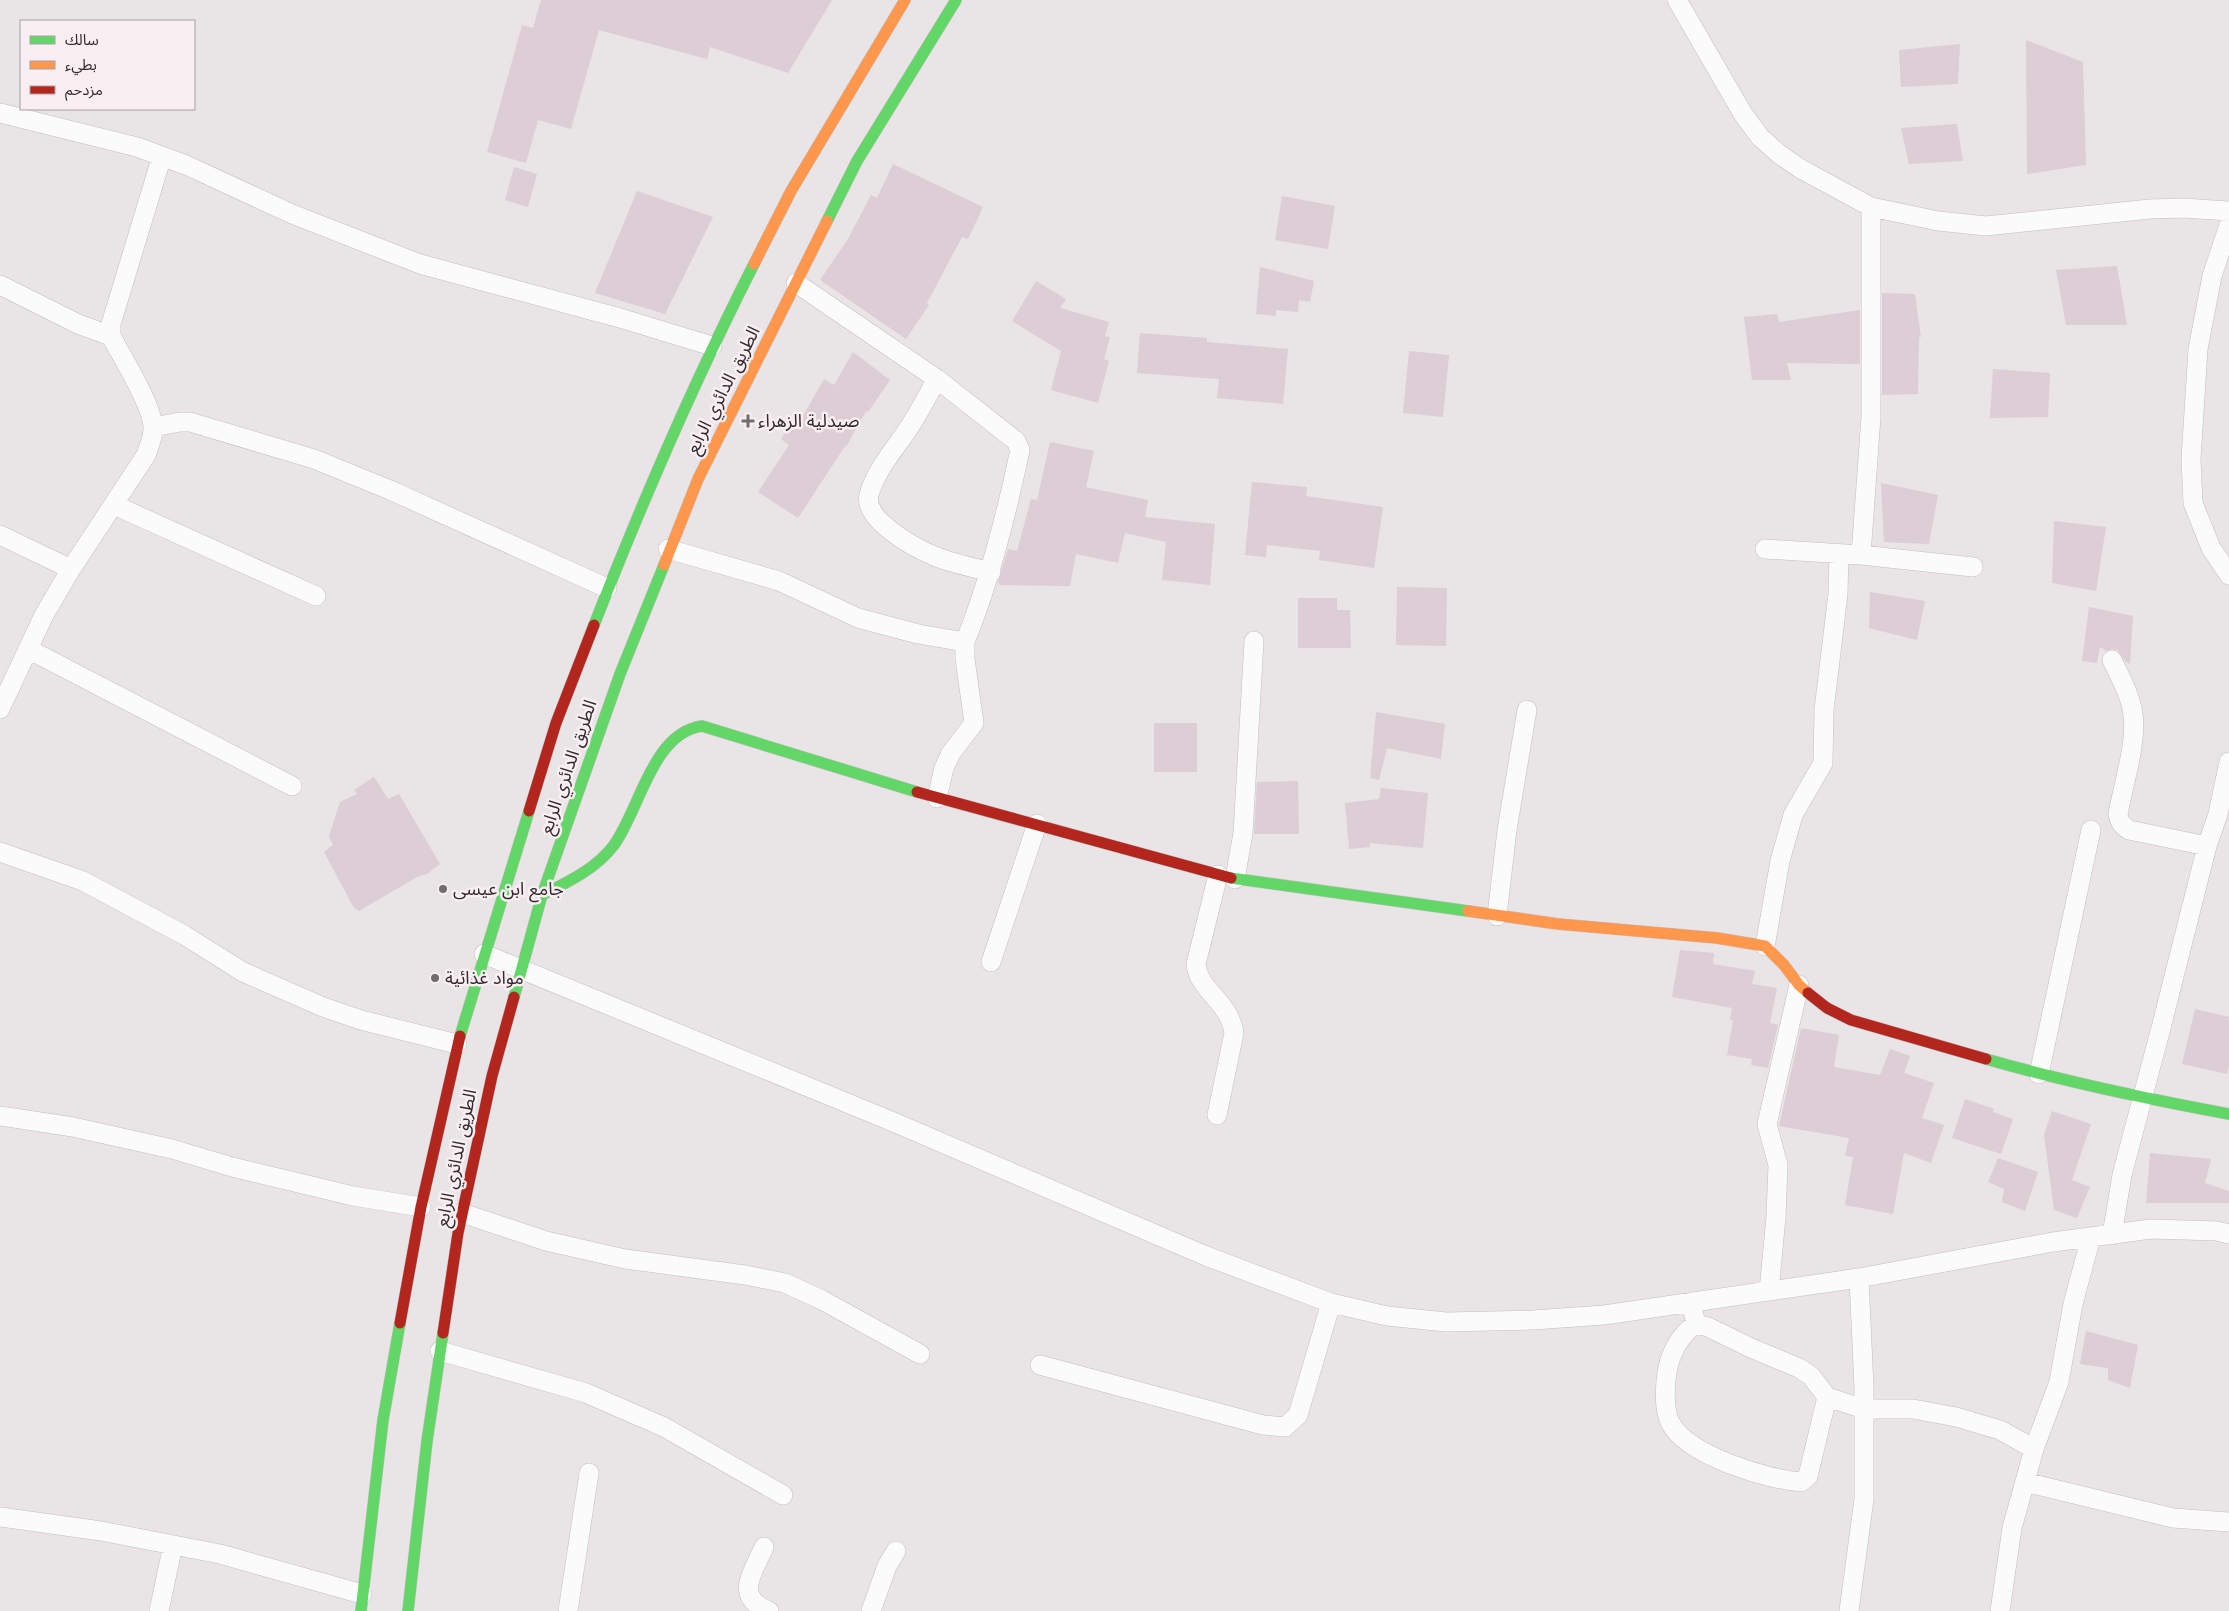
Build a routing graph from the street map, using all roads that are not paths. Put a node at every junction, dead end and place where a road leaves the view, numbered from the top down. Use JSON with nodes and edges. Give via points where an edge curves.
{"nodes":[{"id":1,"x":905,"y":0,"type":"edge"},
{"id":2,"x":956,"y":0,"type":"edge"},
{"id":3,"x":1678,"y":0,"type":"edge"},
{"id":4,"x":0,"y":113,"type":"edge"},
{"id":5,"x":162,"y":156,"type":"junction"},
{"id":6,"x":1871,"y":207,"type":"junction"},
{"id":7,"x":2229,"y":211,"type":"edge"},
{"id":8,"x":2229,"y":225,"type":"edge"},
{"id":9,"x":796,"y":283,"type":"junction"},
{"id":10,"x":0,"y":285,"type":"edge"},
{"id":11,"x":111,"y":336,"type":"junction"},
{"id":12,"x":712,"y":346,"type":"junction"},
{"id":13,"x":937,"y":379,"type":"junction"},
{"id":14,"x":153,"y":427,"type":"junction"},
{"id":15,"x":114,"y":504,"type":"junction"},
{"id":16,"x":0,"y":535,"type":"edge"},
{"id":17,"x":668,"y":549,"type":"junction"},
{"id":18,"x":1765,"y":549,"type":"dead end"},
{"id":19,"x":1839,"y":554,"type":"junction"},
{"id":20,"x":1861,"y":555,"type":"junction"},
{"id":21,"x":1973,"y":567,"type":"dead end"},
{"id":22,"x":70,"y":568,"type":"junction"},
{"id":23,"x":991,"y":572,"type":"junction"},
{"id":24,"x":2229,"y":575,"type":"edge"},
{"id":25,"x":607,"y":588,"type":"junction"},
{"id":26,"x":316,"y":596,"type":"dead end"},
{"id":27,"x":965,"y":642,"type":"junction"},
{"id":28,"x":1254,"y":642,"type":"dead end"},
{"id":29,"x":28,"y":648,"type":"junction"},
{"id":30,"x":2112,"y":660,"type":"dead end"},
{"id":31,"x":0,"y":709,"type":"edge"},
{"id":32,"x":1527,"y":710,"type":"dead end"},
{"id":33,"x":2229,"y":762,"type":"edge"},
{"id":34,"x":292,"y":786,"type":"dead end"},
{"id":35,"x":937,"y":798,"type":"junction"},
{"id":36,"x":2223,"y":814,"type":"edge"},
{"id":37,"x":1037,"y":824,"type":"junction"},
{"id":38,"x":2091,"y":830,"type":"dead end"},
{"id":39,"x":2207,"y":846,"type":"junction"},
{"id":40,"x":0,"y":852,"type":"edge"},
{"id":41,"x":1226,"y":878,"type":"junction"},
{"id":42,"x":542,"y":895,"type":"junction"},
{"id":43,"x":1497,"y":916,"type":"junction"},
{"id":44,"x":1765,"y":946,"type":"junction"},
{"id":45,"x":484,"y":954,"type":"junction"},
{"id":46,"x":991,"y":962,"type":"dead end"},
{"id":47,"x":522,"y":970,"type":"junction"},
{"id":48,"x":1799,"y":986,"type":"junction"},
{"id":49,"x":457,"y":1044,"type":"junction"},
{"id":50,"x":2039,"y":1074,"type":"junction"},
{"id":51,"x":2142,"y":1098,"type":"junction"},
{"id":52,"x":2229,"y":1114,"type":"edge"},
{"id":53,"x":1217,"y":1115,"type":"dead end"},
{"id":54,"x":0,"y":1116,"type":"edge"},
{"id":55,"x":420,"y":1207,"type":"junction"},
{"id":56,"x":462,"y":1213,"type":"junction"},
{"id":57,"x":2229,"y":1234,"type":"edge"},
{"id":58,"x":2112,"y":1235,"type":"junction"},
{"id":59,"x":2091,"y":1237,"type":"junction"},
{"id":60,"x":1859,"y":1278,"type":"junction"},
{"id":61,"x":1769,"y":1291,"type":"junction"},
{"id":62,"x":1691,"y":1302,"type":"junction"},
{"id":63,"x":1331,"y":1303,"type":"junction"},
{"id":64,"x":1696,"y":1324,"type":"junction"},
{"id":65,"x":440,"y":1351,"type":"junction"},
{"id":66,"x":920,"y":1354,"type":"dead end"},
{"id":67,"x":1040,"y":1365,"type":"dead end"},
{"id":68,"x":1827,"y":1397,"type":"junction"},
{"id":69,"x":1864,"y":1409,"type":"junction"},
{"id":70,"x":2034,"y":1449,"type":"junction"},
{"id":71,"x":589,"y":1473,"type":"dead end"},
{"id":72,"x":2025,"y":1482,"type":"junction"},
{"id":73,"x":783,"y":1495,"type":"dead end"},
{"id":74,"x":0,"y":1517,"type":"edge"},
{"id":75,"x":2229,"y":1522,"type":"edge"},
{"id":76,"x":173,"y":1545,"type":"junction"},
{"id":77,"x":764,"y":1547,"type":"dead end"},
{"id":78,"x":896,"y":1551,"type":"dead end"},
{"id":79,"x":361,"y":1603,"type":"edge"},
{"id":80,"x":159,"y":1611,"type":"edge"},
{"id":81,"x":408,"y":1611,"type":"edge"},
{"id":82,"x":568,"y":1611,"type":"edge"},
{"id":83,"x":769,"y":1611,"type":"edge"},
{"id":84,"x":871,"y":1611,"type":"edge"},
{"id":85,"x":1849,"y":1611,"type":"edge"},
{"id":86,"x":2000,"y":1611,"type":"edge"}],
"edges":[{"from":1,"to":12,"type":"main road","name":"الطريق الدائري الرابع","via":[[791,191]]},
{"from":2,"to":9,"type":"main road","name":"الطريق الدائري الرابع","via":[[857,161]]},
{"from":3,"to":6,"type":"street","via":[[1743,114],[1760,137],[1801,169]]},
{"from":4,"to":5,"type":"street"},
{"from":5,"to":11,"type":"street","via":[[115,308]]},
{"from":5,"to":12,"type":"street","via":[[292,214],[420,264]]},
{"from":6,"to":7,"type":"street","via":[[1938,221],[1986,226],[2158,209]]},
{"from":6,"to":20,"type":"street","via":[[1871,417]]},
{"from":8,"to":24,"type":"street","via":[[2212,276],[2199,341],[2191,459],[2193,503],[2211,548]]},
{"from":9,"to":13,"type":"street"},
{"from":9,"to":17,"type":"main road","name":"الطريق الدائري الرابع","via":[[698,479]]},
{"from":10,"to":11,"type":"street","via":[[78,324]]},
{"from":11,"to":14,"type":"street","via":[[150,412]]},
{"from":12,"to":25,"type":"main road","name":"الطريق الدائري الرابع"},
{"from":13,"to":23,"type":"street","via":[[1016,440],[1020,450]]},
{"from":13,"to":23,"type":"street","via":[[880,470],[868,496],[870,508],[878,519],[916,548],[949,562]]},
{"from":14,"to":15,"type":"street","via":[[146,455]]},
{"from":14,"to":25,"type":"street","via":[[190,422],[314,460],[390,490]]},
{"from":15,"to":22,"type":"street"},
{"from":15,"to":26,"type":"street"},
{"from":16,"to":22,"type":"street"},
{"from":17,"to":27,"type":"street","via":[[779,581],[858,618]]},
{"from":17,"to":42,"type":"main road","name":"الطريق الدائري الرابع"},
{"from":18,"to":19,"type":"street"},
{"from":19,"to":20,"type":"street"},
{"from":19,"to":44,"type":"street","via":[[1838,594],[1824,710],[1823,762],[1793,815],[1780,862]]},
{"from":20,"to":21,"type":"street"},
{"from":22,"to":29,"type":"street"},
{"from":23,"to":27,"type":"street"},
{"from":25,"to":45,"type":"main road","name":"الطريق الدائري الرابع","via":[[556,723]]},
{"from":27,"to":35,"type":"street","via":[[974,723],[951,753]]},
{"from":28,"to":41,"type":"street","via":[[1242,834]]},
{"from":29,"to":31,"type":"street"},
{"from":29,"to":34,"type":"street"},
{"from":30,"to":39,"type":"street","via":[[2128,694],[2134,732],[2118,820],[2129,830]]},
{"from":32,"to":43,"type":"street"},
{"from":33,"to":36,"type":"street"},
{"from":35,"to":37,"type":"main road"},
{"from":35,"to":42,"type":"main road","via":[[718,730],[702,726],[690,728],[679,733],[662,754],[614,845],[578,877]]},
{"from":36,"to":39,"type":"street"},
{"from":37,"to":41,"type":"main road"},
{"from":37,"to":46,"type":"street"},
{"from":38,"to":50,"type":"street"},
{"from":39,"to":51,"type":"street"},
{"from":40,"to":49,"type":"street","via":[[83,881],[168,926],[243,972],[316,1004],[361,1020]]},
{"from":41,"to":43,"type":"main road"},
{"from":41,"to":53,"type":"street","via":[[1196,964],[1199,977],[1228,1012],[1234,1033]]},
{"from":42,"to":47,"type":"main road","name":"الطريق الدائري الرابع"},
{"from":43,"to":44,"type":"main road","via":[[1717,938]]},
{"from":44,"to":48,"type":"main road"},
{"from":45,"to":47,"type":"street"},
{"from":45,"to":49,"type":"main road","name":"الطريق الدائري الرابع"},
{"from":47,"to":56,"type":"main road","name":"الطريق الدائري الرابع","via":[[492,1076]]},
{"from":47,"to":63,"type":"street","via":[[1206,1256]]},
{"from":48,"to":50,"type":"main road","via":[[1827,1008],[1851,1020]]},
{"from":48,"to":61,"type":"street","via":[[1767,1124],[1778,1165]]},
{"from":49,"to":55,"type":"main road","name":"الطريق الدائري الرابع"},
{"from":50,"to":51,"type":"main road"},
{"from":51,"to":52,"type":"main road"},
{"from":51,"to":58,"type":"street","via":[[2122,1175]]},
{"from":54,"to":55,"type":"street","via":[[73,1127],[353,1196]]},
{"from":55,"to":79,"type":"main road","name":"الطريق الدائري الرابع","via":[[384,1420]]},
{"from":56,"to":65,"type":"main road","name":"الطريق الدائري الرابع"},
{"from":56,"to":66,"type":"street","via":[[546,1241],[607,1256],[766,1278],[822,1300]]},
{"from":57,"to":58,"type":"street","via":[[2151,1229]]},
{"from":58,"to":59,"type":"street"},
{"from":59,"to":60,"type":"street"},
{"from":59,"to":70,"type":"street","via":[[2073,1304],[2059,1382]]},
{"from":60,"to":61,"type":"street"},
{"from":60,"to":69,"type":"street"},
{"from":61,"to":62,"type":"street"},
{"from":62,"to":63,"type":"street","via":[[1604,1315],[1446,1322],[1387,1316]]},
{"from":62,"to":64,"type":"street"},
{"from":63,"to":67,"type":"street","via":[[1301,1406],[1292,1423],[1285,1427],[1263,1425]]},
{"from":64,"to":68,"type":"street","via":[[1799,1368],[1811,1376]]},
{"from":64,"to":68,"type":"street","via":[[1681,1338],[1669,1362],[1664,1391],[1670,1422],[1692,1446],[1769,1478],[1801,1482],[1808,1476]]},
{"from":65,"to":73,"type":"street","via":[[586,1393],[664,1427]]},
{"from":65,"to":81,"type":"main road","name":"الطريق الدائري الرابع"},
{"from":68,"to":69,"type":"street"},
{"from":69,"to":70,"type":"street","via":[[1913,1409],[1956,1417],[2000,1430]]},
{"from":69,"to":85,"type":"street","via":[[1864,1499]]},
{"from":70,"to":72,"type":"street"},
{"from":71,"to":82,"type":"street"},
{"from":72,"to":75,"type":"street","via":[[2173,1518]]},
{"from":72,"to":86,"type":"street","via":[[2012,1528]]},
{"from":74,"to":76,"type":"street"},
{"from":76,"to":79,"type":"street","via":[[220,1554]]},
{"from":76,"to":80,"type":"street"},
{"from":77,"to":83,"type":"street","via":[[748,1587],[748,1595],[753,1602]]},
{"from":78,"to":84,"type":"street","via":[[887,1566]]}]}
